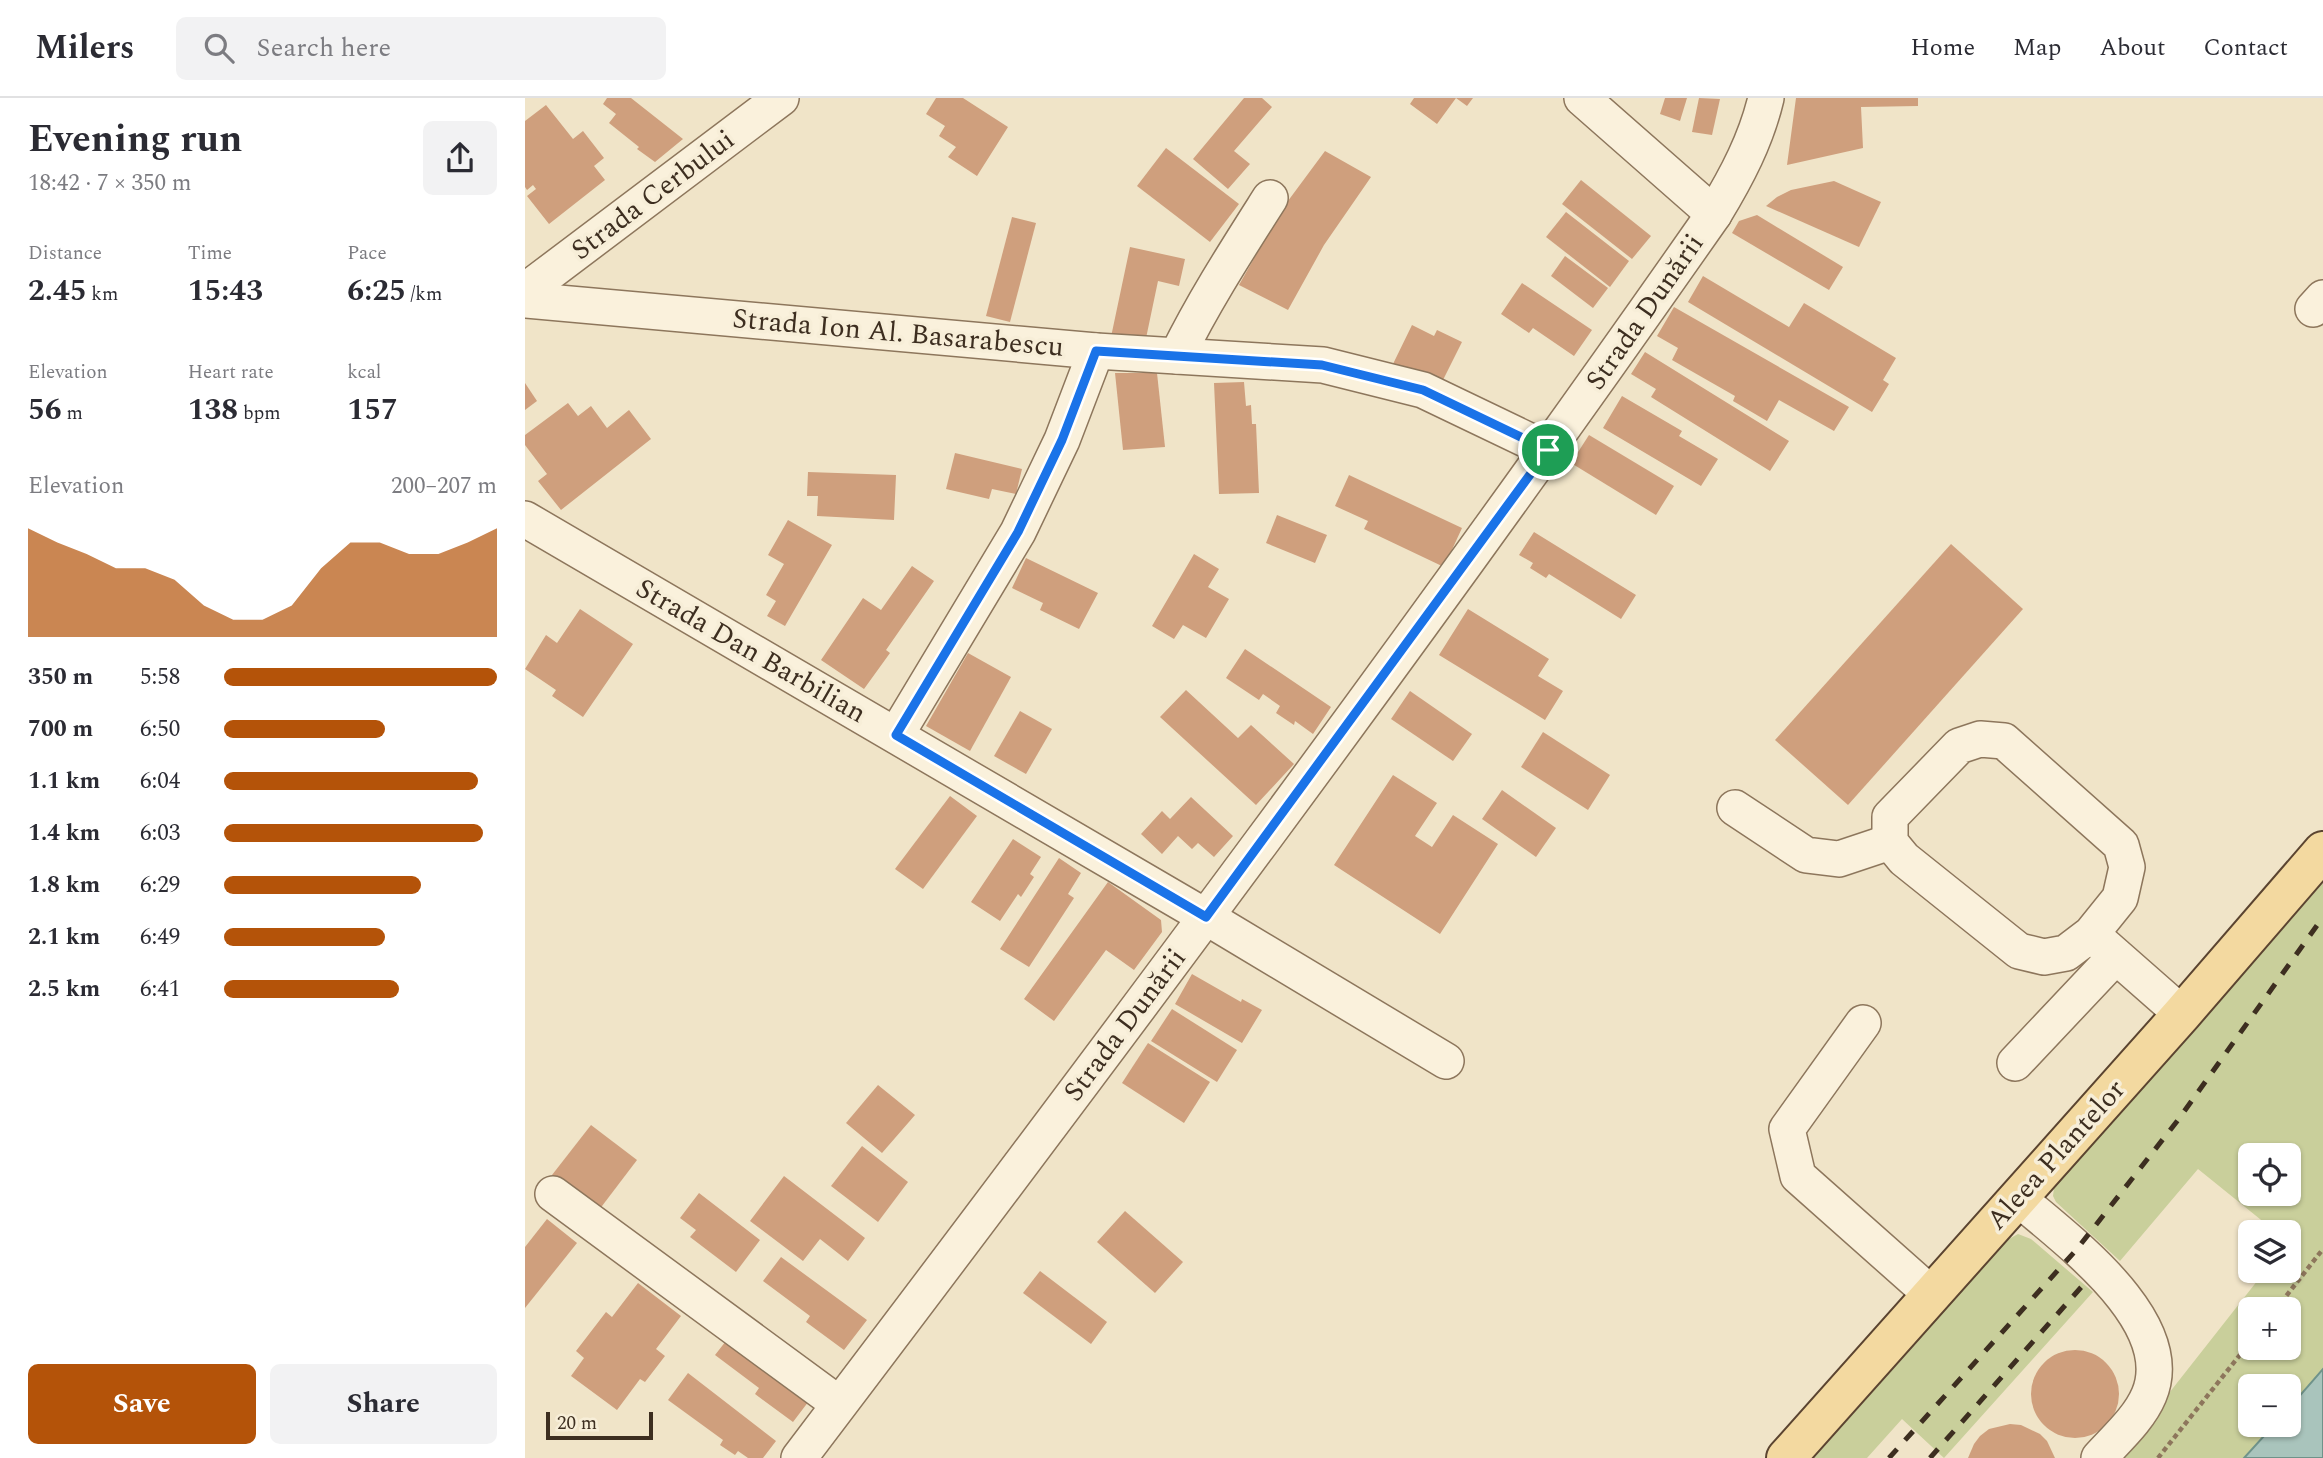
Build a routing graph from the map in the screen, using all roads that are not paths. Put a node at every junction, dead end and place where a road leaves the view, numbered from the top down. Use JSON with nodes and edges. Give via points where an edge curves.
{"nodes":[{"id":1,"x":781,"y":98,"type":"edge"},
{"id":2,"x":1582,"y":98,"type":"edge"},
{"id":3,"x":1766,"y":98,"type":"edge"},
{"id":4,"x":1270,"y":198,"type":"dead end"},
{"id":5,"x":1714,"y":214,"type":"junction"},
{"id":6,"x":525,"y":291,"type":"edge"},
{"id":7,"x":525,"y":300,"type":"edge"},
{"id":8,"x":1096,"y":351,"type":"junction"},
{"id":9,"x":1177,"y":356,"type":"junction"},
{"id":10,"x":1548,"y":450,"type":"junction"},
{"id":11,"x":525,"y":519,"type":"edge"},
{"id":12,"x":896,"y":735,"type":"junction"},
{"id":13,"x":1735,"y":808,"type":"dead end"},
{"id":14,"x":1890,"y":842,"type":"junction"},
{"id":15,"x":2323,"y":851,"type":"edge"},
{"id":16,"x":1206,"y":917,"type":"junction"},
{"id":17,"x":2103,"y":945,"type":"junction"},
{"id":18,"x":2182,"y":1014,"type":"junction"},
{"id":19,"x":1863,"y":1023,"type":"dead end"},
{"id":20,"x":1446,"y":1061,"type":"dead end"},
{"id":21,"x":2015,"y":1063,"type":"dead end"},
{"id":22,"x":553,"y":1195,"type":"dead end"},
{"id":23,"x":2018,"y":1198,"type":"junction"},
{"id":24,"x":1932,"y":1295,"type":"junction"},
{"id":25,"x":839,"y":1405,"type":"junction"},
{"id":26,"x":799,"y":1458,"type":"edge"},
{"id":27,"x":1787,"y":1458,"type":"edge"},
{"id":28,"x":2099,"y":1458,"type":"edge"}],
"edges":[{"from":1,"to":6,"type":"street","name":"Strada Cerbului"},
{"from":2,"to":5,"type":"street"},
{"from":3,"to":5,"type":"street","name":"Strada Dunării","via":[[1759,128],[1738,175]]},
{"from":4,"to":9,"type":"street"},
{"from":5,"to":10,"type":"street","name":"Strada Dunării"},
{"from":7,"to":8,"type":"street","name":"Strada Ion Al. Basarabescu"},
{"from":8,"to":9,"type":"street","name":"Strada Ion Al. Basarabescu"},
{"from":8,"to":12,"type":"street","via":[[1062,440],[1018,532]]},
{"from":9,"to":10,"type":"street","name":"Strada Ion Al. Basarabescu","via":[[1322,365],[1371,376],[1423,390]]},
{"from":10,"to":16,"type":"street","name":"Strada Dunării"},
{"from":11,"to":12,"type":"street","name":"Strada Dan Barbilian"},
{"from":12,"to":16,"type":"street","name":"Strada Dan Barbilian"},
{"from":13,"to":14,"type":"street","via":[[1806,855],[1839,859]]},
{"from":14,"to":17,"type":"street","via":[[1904,859],[2019,951],[2045,957]]},
{"from":14,"to":17,"type":"street","via":[[1890,817],[1959,746],[1980,739],[2004,741],[2121,845],[2127,867]]},
{"from":15,"to":18,"type":"main road","name":"Aleea Plantelor"},
{"from":16,"to":20,"type":"street","name":"Strada Dan Barbilian"},
{"from":16,"to":25,"type":"street","name":"Strada Dunării"},
{"from":17,"to":18,"type":"street"},
{"from":17,"to":21,"type":"street"},
{"from":18,"to":23,"type":"main road","name":"Aleea Plantelor"},
{"from":19,"to":24,"type":"street","via":[[1787,1129],[1798,1176]]},
{"from":22,"to":25,"type":"street"},
{"from":23,"to":24,"type":"main road","name":"Aleea Plantelor"},
{"from":23,"to":28,"type":"street","via":[[2107,1276],[2125,1297],[2148,1340],[2153,1358],[2150,1394]]},
{"from":24,"to":27,"type":"main road","name":"Aleea Plantelor"},
{"from":25,"to":26,"type":"street","name":"Strada Dunării"}]}
